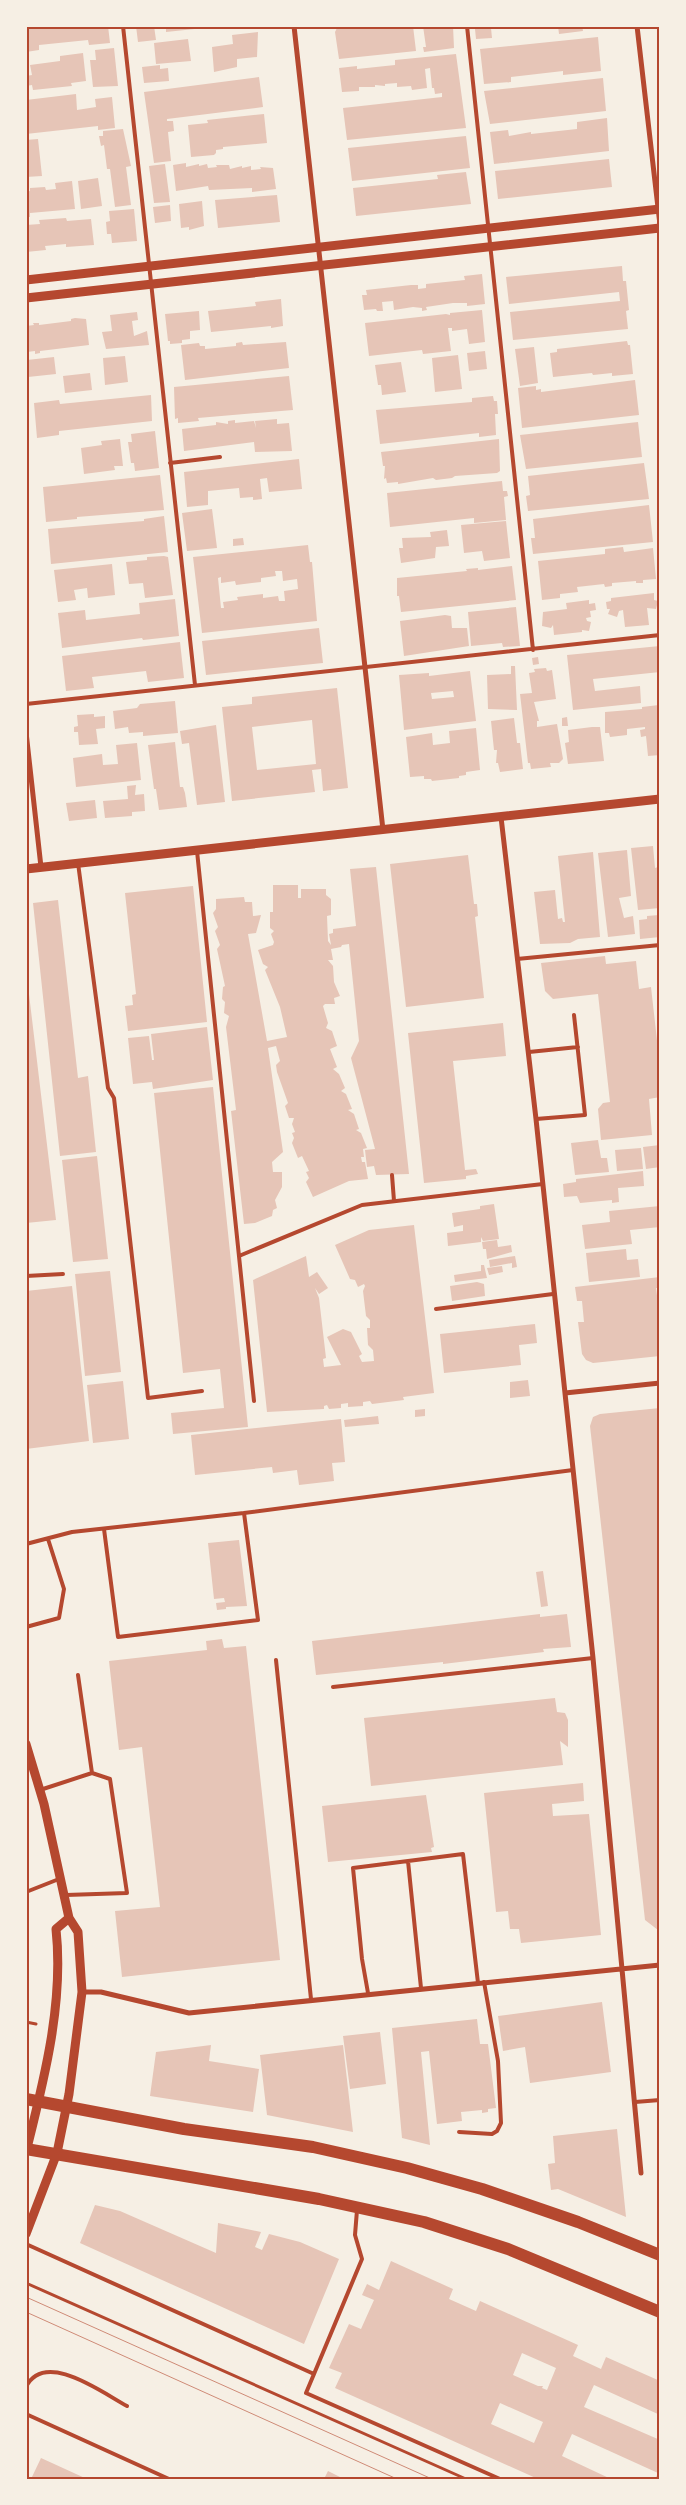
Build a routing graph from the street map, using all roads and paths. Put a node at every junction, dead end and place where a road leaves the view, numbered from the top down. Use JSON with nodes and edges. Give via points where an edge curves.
{"nodes":[{"id":1,"x":123,"y":26,"type":"edge"},
{"id":2,"x":294,"y":26,"type":"edge"},
{"id":3,"x":466,"y":26,"type":"edge"},
{"id":4,"x":637,"y":26,"type":"edge"},
{"id":5,"x":659,"y":209,"type":"edge"},
{"id":6,"x":660,"y":227,"type":"edge"},
{"id":7,"x":488,"y":228,"type":"junction"},
{"id":8,"x":318,"y":246,"type":"junction"},
{"id":9,"x":489,"y":247,"type":"junction"},
{"id":10,"x":148,"y":266,"type":"junction"},
{"id":11,"x":320,"y":266,"type":"junction"},
{"id":12,"x":26,"y":280,"type":"edge"},
{"id":13,"x":150,"y":285,"type":"junction"},
{"id":14,"x":26,"y":298,"type":"edge"},
{"id":15,"x":220,"y":457,"type":"dead end"},
{"id":16,"x":170,"y":463,"type":"junction"},
{"id":17,"x":660,"y":634,"type":"edge"},
{"id":18,"x":534,"y":650,"type":"junction"},
{"id":19,"x":365,"y":668,"type":"junction"},
{"id":20,"x":195,"y":685,"type":"junction"},
{"id":21,"x":26,"y":704,"type":"edge"},
{"id":22,"x":26,"y":732,"type":"edge"},
{"id":23,"x":660,"y":799,"type":"edge"},
{"id":24,"x":501,"y":817,"type":"junction"},
{"id":25,"x":383,"y":830,"type":"junction"},
{"id":26,"x":197,"y":851,"type":"junction"},
{"id":27,"x":78,"y":863,"type":"junction"},
{"id":28,"x":42,"y":867,"type":"junction"},
{"id":29,"x":26,"y":869,"type":"edge"},
{"id":30,"x":660,"y":944,"type":"edge"},
{"id":31,"x":517,"y":959,"type":"junction"},
{"id":32,"x":574,"y":1015,"type":"dead end"},
{"id":33,"x":578,"y":1047,"type":"junction"},
{"id":34,"x":528,"y":1052,"type":"junction"},
{"id":35,"x":536,"y":1119,"type":"junction"},
{"id":36,"x":392,"y":1175,"type":"dead end"},
{"id":37,"x":542,"y":1184,"type":"junction"},
{"id":38,"x":394,"y":1201,"type":"junction"},
{"id":39,"x":239,"y":1256,"type":"junction"},
{"id":40,"x":63,"y":1274,"type":"dead end"},
{"id":41,"x":26,"y":1276,"type":"edge"},
{"id":42,"x":553,"y":1294,"type":"junction"},
{"id":43,"x":436,"y":1309,"type":"dead end"},
{"id":44,"x":660,"y":1383,"type":"edge"},
{"id":45,"x":202,"y":1390,"type":"dead end"},
{"id":46,"x":565,"y":1392,"type":"junction"},
{"id":47,"x":254,"y":1401,"type":"dead end"},
{"id":48,"x":573,"y":1470,"type":"junction"},
{"id":49,"x":244,"y":1513,"type":"junction"},
{"id":50,"x":104,"y":1529,"type":"junction"},
{"id":51,"x":48,"y":1539,"type":"junction"},
{"id":52,"x":26,"y":1544,"type":"edge"},
{"id":53,"x":26,"y":1627,"type":"edge"},
{"id":54,"x":594,"y":1658,"type":"junction"},
{"id":55,"x":276,"y":1660,"type":"dead end"},
{"id":56,"x":78,"y":1675,"type":"dead end"},
{"id":57,"x":333,"y":1687,"type":"dead end"},
{"id":58,"x":26,"y":1744,"type":"edge"},
{"id":59,"x":92,"y":1773,"type":"junction"},
{"id":60,"x":40,"y":1790,"type":"junction"},
{"id":61,"x":408,"y":1861,"type":"junction"},
{"id":62,"x":62,"y":1878,"type":"junction"},
{"id":63,"x":26,"y":1892,"type":"edge"},
{"id":64,"x":66,"y":1895,"type":"junction"},
{"id":65,"x":69,"y":1918,"type":"junction"},
{"id":66,"x":660,"y":1965,"type":"edge"},
{"id":67,"x":624,"y":1968,"type":"junction"},
{"id":68,"x":484,"y":1982,"type":"junction"},
{"id":69,"x":478,"y":1983,"type":"junction"},
{"id":70,"x":421,"y":1988,"type":"junction"},
{"id":71,"x":82,"y":1992,"type":"junction"},
{"id":72,"x":368,"y":1993,"type":"junction"},
{"id":73,"x":311,"y":1999,"type":"junction"},
{"id":74,"x":26,"y":2022,"type":"edge"},
{"id":75,"x":36,"y":2024,"type":"dead end"},
{"id":76,"x":32,"y":2100,"type":"edge"},
{"id":77,"x":660,"y":2100,"type":"edge"},
{"id":78,"x":635,"y":2102,"type":"junction"},
{"id":79,"x":67,"y":2106,"type":"junction"},
{"id":80,"x":459,"y":2132,"type":"dead end"},
{"id":81,"x":26,"y":2150,"type":"edge"},
{"id":82,"x":57,"y":2153,"type":"junction"},
{"id":83,"x":641,"y":2173,"type":"dead end"},
{"id":84,"x":357,"y":2208,"type":"junction"},
{"id":85,"x":26,"y":2234,"type":"edge"},
{"id":86,"x":26,"y":2244,"type":"edge"},
{"id":87,"x":660,"y":2256,"type":"edge"},
{"id":88,"x":26,"y":2283,"type":"edge"},
{"id":89,"x":660,"y":2312,"type":"edge"},
{"id":90,"x":314,"y":2374,"type":"junction"},
{"id":91,"x":26,"y":2387,"type":"edge"},
{"id":92,"x":128,"y":2406,"type":"dead end"},
{"id":93,"x":26,"y":2414,"type":"edge"},
{"id":94,"x":169,"y":2479,"type":"edge"},
{"id":95,"x":466,"y":2479,"type":"edge"},
{"id":96,"x":500,"y":2479,"type":"edge"}],
"edges":[{"from":1,"to":10,"type":"lane"},
{"from":2,"to":8,"type":"street"},
{"from":3,"to":7,"type":"lane"},
{"from":4,"to":5,"type":"street"},
{"from":5,"to":6,"type":"street"},
{"from":5,"to":7,"type":"street"},
{"from":6,"to":9,"type":"street"},
{"from":7,"to":8,"type":"street"},
{"from":7,"to":9,"type":"lane"},
{"from":8,"to":10,"type":"street"},
{"from":8,"to":11,"type":"street"},
{"from":9,"to":11,"type":"street"},
{"from":9,"to":18,"type":"lane"},
{"from":10,"to":12,"type":"street"},
{"from":10,"to":13,"type":"lane"},
{"from":11,"to":13,"type":"street"},
{"from":11,"to":19,"type":"street"},
{"from":13,"to":14,"type":"street"},
{"from":13,"to":16,"type":"lane"},
{"from":15,"to":16,"type":"lane"},
{"from":16,"to":20,"type":"lane"},
{"from":17,"to":18,"type":"lane"},
{"from":18,"to":19,"type":"lane"},
{"from":19,"to":20,"type":"lane"},
{"from":19,"to":25,"type":"street"},
{"from":20,"to":21,"type":"lane"},
{"from":22,"to":28,"type":"street"},
{"from":23,"to":24,"type":"street"},
{"from":24,"to":25,"type":"street"},
{"from":24,"to":31,"type":"street"},
{"from":25,"to":26,"type":"street"},
{"from":26,"to":27,"type":"street"},
{"from":26,"to":39,"type":"lane"},
{"from":27,"to":28,"type":"street"},
{"from":27,"to":45,"type":"lane","via":[[108,1088],[114,1098],[148,1398]]},
{"from":28,"to":29,"type":"street"},
{"from":30,"to":31,"type":"lane"},
{"from":31,"to":34,"type":"street"},
{"from":32,"to":33,"type":"lane"},
{"from":33,"to":34,"type":"lane"},
{"from":33,"to":35,"type":"lane","via":[[585,1115]]},
{"from":34,"to":35,"type":"street"},
{"from":35,"to":37,"type":"street"},
{"from":36,"to":38,"type":"lane"},
{"from":37,"to":38,"type":"lane"},
{"from":37,"to":42,"type":"street"},
{"from":38,"to":39,"type":"lane","via":[[362,1205]]},
{"from":39,"to":47,"type":"lane"},
{"from":40,"to":41,"type":"lane"},
{"from":42,"to":43,"type":"lane"},
{"from":42,"to":46,"type":"street"},
{"from":44,"to":46,"type":"street"},
{"from":46,"to":48,"type":"street"},
{"from":48,"to":49,"type":"lane"},
{"from":48,"to":54,"type":"street"},
{"from":49,"to":50,"type":"lane"},
{"from":49,"to":50,"type":"lane","via":[[258,1620],[118,1637]]},
{"from":50,"to":51,"type":"lane","via":[[72,1532]]},
{"from":51,"to":52,"type":"lane"},
{"from":51,"to":53,"type":"lane","via":[[64,1589],[59,1618]]},
{"from":54,"to":57,"type":"lane"},
{"from":54,"to":67,"type":"street"},
{"from":55,"to":73,"type":"lane"},
{"from":56,"to":59,"type":"lane"},
{"from":58,"to":60,"type":"street"},
{"from":59,"to":60,"type":"lane"},
{"from":59,"to":64,"type":"lane","via":[[110,1779],[127,1894]]},
{"from":60,"to":62,"type":"street"},
{"from":61,"to":69,"type":"lane","via":[[463,1854]]},
{"from":61,"to":70,"type":"lane"},
{"from":61,"to":72,"type":"lane","via":[[353,1868]]},
{"from":62,"to":63,"type":"lane"},
{"from":62,"to":64,"type":"street"},
{"from":64,"to":65,"type":"street"},
{"from":65,"to":71,"type":"street","via":[[78,1932]]},
{"from":65,"to":76,"type":"street","via":[[56,1929],[54,2021]]},
{"from":66,"to":67,"type":"street"},
{"from":67,"to":68,"type":"street"},
{"from":67,"to":78,"type":"street"},
{"from":68,"to":69,"type":"street"},
{"from":68,"to":80,"type":"lane","via":[[498,2062],[501,2123],[492,2134]]},
{"from":69,"to":70,"type":"street"},
{"from":70,"to":72,"type":"street"},
{"from":71,"to":73,"type":"street","via":[[101,1992],[189,2013]]},
{"from":71,"to":79,"type":"street"},
{"from":72,"to":73,"type":"street"},
{"from":74,"to":75,"type":"path"},
{"from":76,"to":79,"type":"main road"},
{"from":76,"to":81,"type":"street"},
{"from":77,"to":78,"type":"lane"},
{"from":78,"to":83,"type":"street"},
{"from":79,"to":82,"type":"street"},
{"from":79,"to":87,"type":"main road","via":[[184,2129],[312,2147],[407,2168],[552,2213]]},
{"from":81,"to":82,"type":"main road"},
{"from":82,"to":84,"type":"main road"},
{"from":82,"to":85,"type":"street"},
{"from":84,"to":89,"type":"main road","via":[[424,2222],[508,2249]]},
{"from":84,"to":90,"type":"lane","via":[[355,2234],[362,2259]]},
{"from":86,"to":90,"type":"lane"},
{"from":88,"to":95,"type":"path"},
{"from":90,"to":96,"type":"lane","via":[[306,2393]]},
{"from":91,"to":92,"type":"lane","via":[[45,2373],[62,2372]]},
{"from":93,"to":94,"type":"lane"}]}
